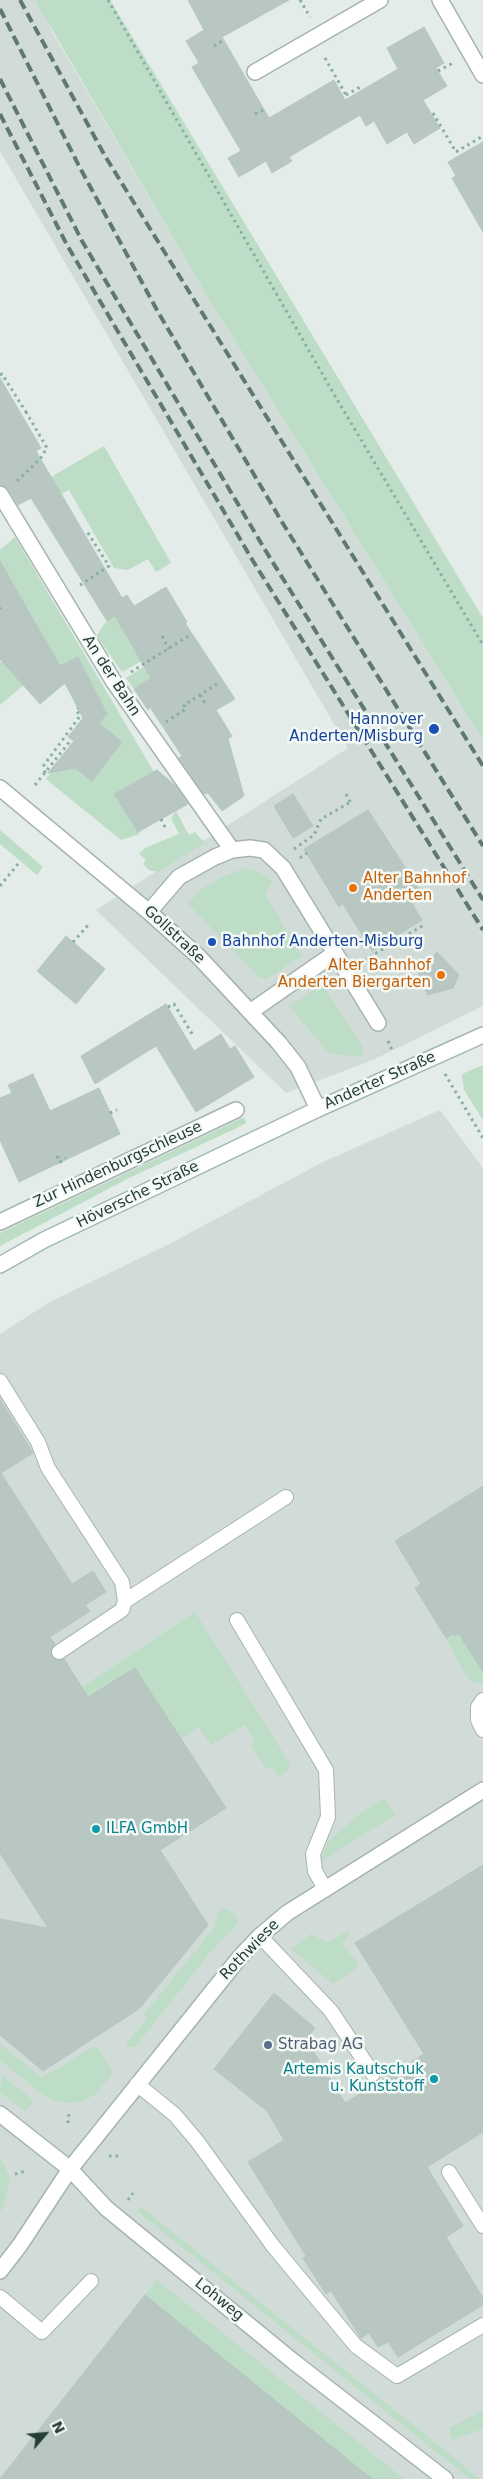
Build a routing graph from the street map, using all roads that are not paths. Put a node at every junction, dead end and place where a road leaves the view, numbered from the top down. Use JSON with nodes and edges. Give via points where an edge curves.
{"nodes":[{"id":1,"x":380,"y":0,"type":"edge"},
{"id":2,"x":440,"y":0,"type":"edge"},
{"id":3,"x":255,"y":72,"type":"dead end"},
{"id":4,"x":483,"y":75,"type":"edge"},
{"id":5,"x":0,"y":494,"type":"edge"},
{"id":6,"x":0,"y":788,"type":"edge"},
{"id":7,"x":232,"y":850,"type":"junction"},
{"id":8,"x":149,"y":912,"type":"junction"},
{"id":9,"x":335,"y":953,"type":"junction"},
{"id":10,"x":250,"y":1012,"type":"junction"},
{"id":11,"x":378,"y":1023,"type":"dead end"},
{"id":12,"x":483,"y":1035,"type":"edge"},
{"id":13,"x":318,"y":1109,"type":"junction"},
{"id":14,"x":236,"y":1110,"type":"dead end"},
{"id":15,"x":277,"y":1128,"type":"joint"},
{"id":16,"x":0,"y":1222,"type":"edge"},
{"id":17,"x":0,"y":1264,"type":"edge"},
{"id":18,"x":0,"y":1382,"type":"edge"},
{"id":19,"x":286,"y":1497,"type":"dead end"},
{"id":20,"x":124,"y":1601,"type":"junction"},
{"id":21,"x":237,"y":1620,"type":"dead end"},
{"id":22,"x":59,"y":1652,"type":"dead end"},
{"id":23,"x":483,"y":1700,"type":"edge"},
{"id":24,"x":483,"y":1730,"type":"edge"},
{"id":25,"x":483,"y":1790,"type":"edge"},
{"id":26,"x":325,"y":1889,"type":"junction"},
{"id":27,"x":260,"y":1936,"type":"junction"},
{"id":28,"x":373,"y":2074,"type":"dead end"},
{"id":29,"x":137,"y":2084,"type":"junction"},
{"id":30,"x":0,"y":2114,"type":"edge"},
{"id":31,"x":70,"y":2169,"type":"junction"},
{"id":32,"x":449,"y":2172,"type":"dead end"},
{"id":33,"x":483,"y":2226,"type":"edge"},
{"id":34,"x":0,"y":2271,"type":"edge"},
{"id":35,"x":91,"y":2281,"type":"dead end"},
{"id":36,"x":0,"y":2297,"type":"edge"},
{"id":37,"x":483,"y":2325,"type":"edge"},
{"id":38,"x":445,"y":2479,"type":"edge"}],
"edges":[{"from":1,"to":3,"type":"street"},
{"from":2,"to":4,"type":"street"},
{"from":5,"to":7,"type":"street","name":"An der Bahn","via":[[114,682]]},
{"from":6,"to":8,"type":"street","name":"Gollstraße"},
{"from":7,"to":8,"type":"street","via":[[179,877]]},
{"from":7,"to":9,"type":"street","via":[[264,850],[283,868]]},
{"from":8,"to":10,"type":"street","name":"Gollstraße","via":[[199,957]]},
{"from":9,"to":10,"type":"street"},
{"from":9,"to":11,"type":"street"},
{"from":10,"to":13,"type":"street","name":"Gollstraße","via":[[298,1067]]},
{"from":12,"to":13,"type":"street","name":"Anderter Straße"},
{"from":13,"to":15,"type":"street","name":"Anderter Straße"},
{"from":14,"to":16,"type":"street","name":"Zur Hindenburgschleuse"},
{"from":15,"to":17,"type":"street","name":"Höversche Straße"},
{"from":18,"to":20,"type":"lane","via":[[38,1442],[48,1468],[122,1582]]},
{"from":19,"to":20,"type":"lane"},
{"from":20,"to":22,"type":"lane","via":[[122,1610]]},
{"from":21,"to":26,"type":"lane","via":[[326,1770],[328,1816],[313,1854],[315,1872]]},
{"from":23,"to":24,"type":"lane","via":[[478,1707],[478,1720]]},
{"from":25,"to":26,"type":"street","name":"Rothwiese"},
{"from":26,"to":27,"type":"street","name":"Rothwiese","via":[[287,1913]]},
{"from":27,"to":28,"type":"lane","via":[[331,2011]]},
{"from":27,"to":29,"type":"street","name":"Rothwiese"},
{"from":29,"to":31,"type":"street","name":"Rothwiese"},
{"from":29,"to":37,"type":"lane","via":[[175,2115],[191,2134],[273,2246],[356,2346],[397,2376]]},
{"from":30,"to":31,"type":"street","name":"Lohweg"},
{"from":31,"to":34,"type":"street","name":"Rothwiese"},
{"from":31,"to":38,"type":"street","name":"Lohweg","via":[[106,2208],[294,2362]]},
{"from":32,"to":33,"type":"lane"},
{"from":35,"to":36,"type":"lane","via":[[42,2332]]}]}
